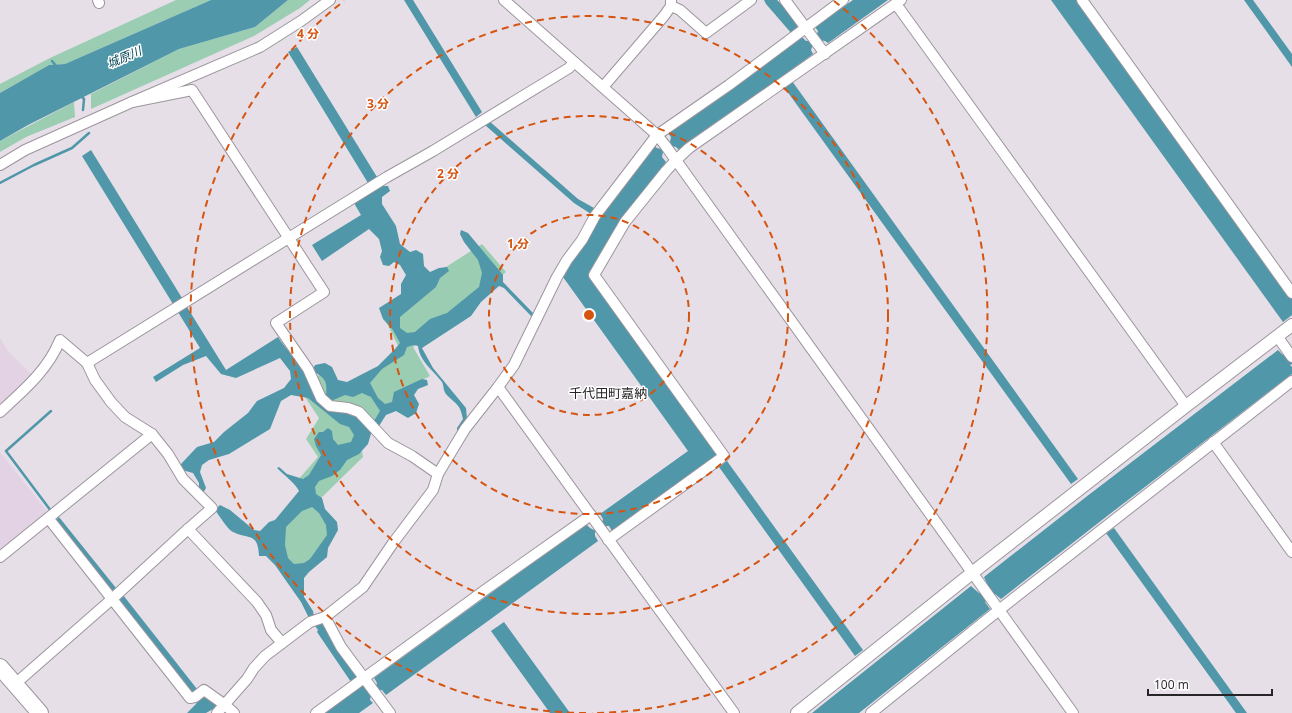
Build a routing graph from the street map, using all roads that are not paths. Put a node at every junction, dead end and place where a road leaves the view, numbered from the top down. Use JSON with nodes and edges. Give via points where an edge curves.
{"nodes":[{"id":1,"x":330,"y":0,"type":"edge"},
{"id":2,"x":504,"y":0,"type":"edge"},
{"id":3,"x":751,"y":0,"type":"edge"},
{"id":4,"x":785,"y":0,"type":"edge"},
{"id":5,"x":843,"y":0,"type":"edge"},
{"id":6,"x":1082,"y":0,"type":"edge"},
{"id":7,"x":899,"y":2,"type":"edge"},
{"id":8,"x":671,"y":3,"type":"edge"},
{"id":9,"x":806,"y":27,"type":"junction"},
{"id":10,"x":825,"y":54,"type":"junction"},
{"id":11,"x":574,"y":62,"type":"junction"},
{"id":12,"x":603,"y":87,"type":"junction"},
{"id":13,"x":132,"y":102,"type":"junction"},
{"id":14,"x":657,"y":136,"type":"junction"},
{"id":15,"x":676,"y":160,"type":"junction"},
{"id":16,"x":0,"y":165,"type":"edge"},
{"id":17,"x":289,"y":238,"type":"junction"},
{"id":18,"x":1292,"y":293,"type":"edge"},
{"id":19,"x":1292,"y":325,"type":"edge"},
{"id":20,"x":1277,"y":336,"type":"junction"},
{"id":21,"x":1289,"y":353,"type":"edge"},
{"id":22,"x":87,"y":363,"type":"junction"},
{"id":23,"x":1292,"y":381,"type":"edge"},
{"id":24,"x":498,"y":387,"type":"junction"},
{"id":25,"x":1186,"y":406,"type":"junction"},
{"id":26,"x":0,"y":412,"type":"edge"},
{"id":27,"x":152,"y":434,"type":"junction"},
{"id":28,"x":1213,"y":442,"type":"junction"},
{"id":29,"x":438,"y":474,"type":"junction"},
{"id":30,"x":591,"y":515,"type":"junction"},
{"id":31,"x":49,"y":518,"type":"junction"},
{"id":32,"x":188,"y":529,"type":"junction"},
{"id":33,"x":608,"y":540,"type":"junction"},
{"id":34,"x":1292,"y":552,"type":"edge"},
{"id":35,"x":0,"y":557,"type":"edge"},
{"id":36,"x":972,"y":573,"type":"junction"},
{"id":37,"x":112,"y":599,"type":"junction"},
{"id":38,"x":999,"y":610,"type":"junction"},
{"id":39,"x":318,"y":619,"type":"junction"},
{"id":40,"x":282,"y":643,"type":"junction"},
{"id":41,"x":0,"y":667,"type":"edge"},
{"id":42,"x":365,"y":678,"type":"junction"},
{"id":43,"x":15,"y":684,"type":"junction"},
{"id":44,"x":221,"y":709,"type":"edge"},
{"id":45,"x":40,"y":713,"type":"edge"},
{"id":46,"x":234,"y":713,"type":"edge"},
{"id":47,"x":316,"y":713,"type":"edge"},
{"id":48,"x":390,"y":713,"type":"edge"},
{"id":49,"x":734,"y":713,"type":"edge"},
{"id":50,"x":797,"y":713,"type":"edge"},
{"id":51,"x":871,"y":713,"type":"edge"},
{"id":52,"x":1073,"y":713,"type":"edge"}],
"edges":[{"from":1,"to":13,"type":"street","via":[[301,22],[260,47]]},
{"from":2,"to":11,"type":"street"},
{"from":3,"to":8,"type":"street","via":[[706,33]]},
{"from":4,"to":9,"type":"street"},
{"from":5,"to":9,"type":"street"},
{"from":6,"to":18,"type":"street"},
{"from":7,"to":10,"type":"street"},
{"from":7,"to":25,"type":"street"},
{"from":8,"to":12,"type":"street","via":[[664,16]]},
{"from":9,"to":10,"type":"street"},
{"from":9,"to":14,"type":"street"},
{"from":10,"to":15,"type":"street","via":[[689,148]]},
{"from":11,"to":12,"type":"street"},
{"from":11,"to":17,"type":"street","via":[[569,68]]},
{"from":12,"to":14,"type":"street"},
{"from":13,"to":16,"type":"street","via":[[25,150]]},
{"from":13,"to":17,"type":"street","via":[[192,90]]},
{"from":14,"to":15,"type":"street"},
{"from":14,"to":24,"type":"street","via":[[595,216],[567,260],[514,365]]},
{"from":15,"to":33,"type":"street","via":[[626,222],[594,275],[724,456]]},
{"from":15,"to":36,"type":"street"},
{"from":17,"to":22,"type":"street"},
{"from":17,"to":29,"type":"street","via":[[324,292],[276,323],[310,372],[321,398],[330,406],[359,412],[388,443]]},
{"from":19,"to":20,"type":"street"},
{"from":20,"to":21,"type":"street"},
{"from":20,"to":25,"type":"street"},
{"from":22,"to":26,"type":"street","via":[[60,340],[56,351],[32,384]]},
{"from":22,"to":27,"type":"street","via":[[110,402],[125,416]]},
{"from":23,"to":28,"type":"street"},
{"from":24,"to":29,"type":"street","via":[[465,429]]},
{"from":24,"to":30,"type":"street"},
{"from":25,"to":36,"type":"street"},
{"from":27,"to":31,"type":"street"},
{"from":27,"to":32,"type":"street","via":[[183,479],[212,508]]},
{"from":28,"to":34,"type":"street"},
{"from":28,"to":38,"type":"street"},
{"from":29,"to":39,"type":"street","via":[[433,490],[363,587]]},
{"from":30,"to":33,"type":"street"},
{"from":30,"to":42,"type":"street"},
{"from":31,"to":35,"type":"street"},
{"from":31,"to":37,"type":"street"},
{"from":32,"to":37,"type":"street"},
{"from":32,"to":40,"type":"street","via":[[257,602],[266,615],[271,630]]},
{"from":33,"to":49,"type":"street"},
{"from":36,"to":38,"type":"street"},
{"from":36,"to":50,"type":"street"},
{"from":37,"to":43,"type":"street"},
{"from":37,"to":44,"type":"street","via":[[190,698],[204,690]]},
{"from":38,"to":51,"type":"street"},
{"from":38,"to":52,"type":"street"},
{"from":39,"to":40,"type":"street"},
{"from":39,"to":42,"type":"street"},
{"from":40,"to":44,"type":"street","via":[[254,668],[248,679]]},
{"from":41,"to":43,"type":"highway"},
{"from":42,"to":47,"type":"street"},
{"from":42,"to":48,"type":"street"},
{"from":43,"to":45,"type":"highway"},
{"from":44,"to":46,"type":"street"}]}
